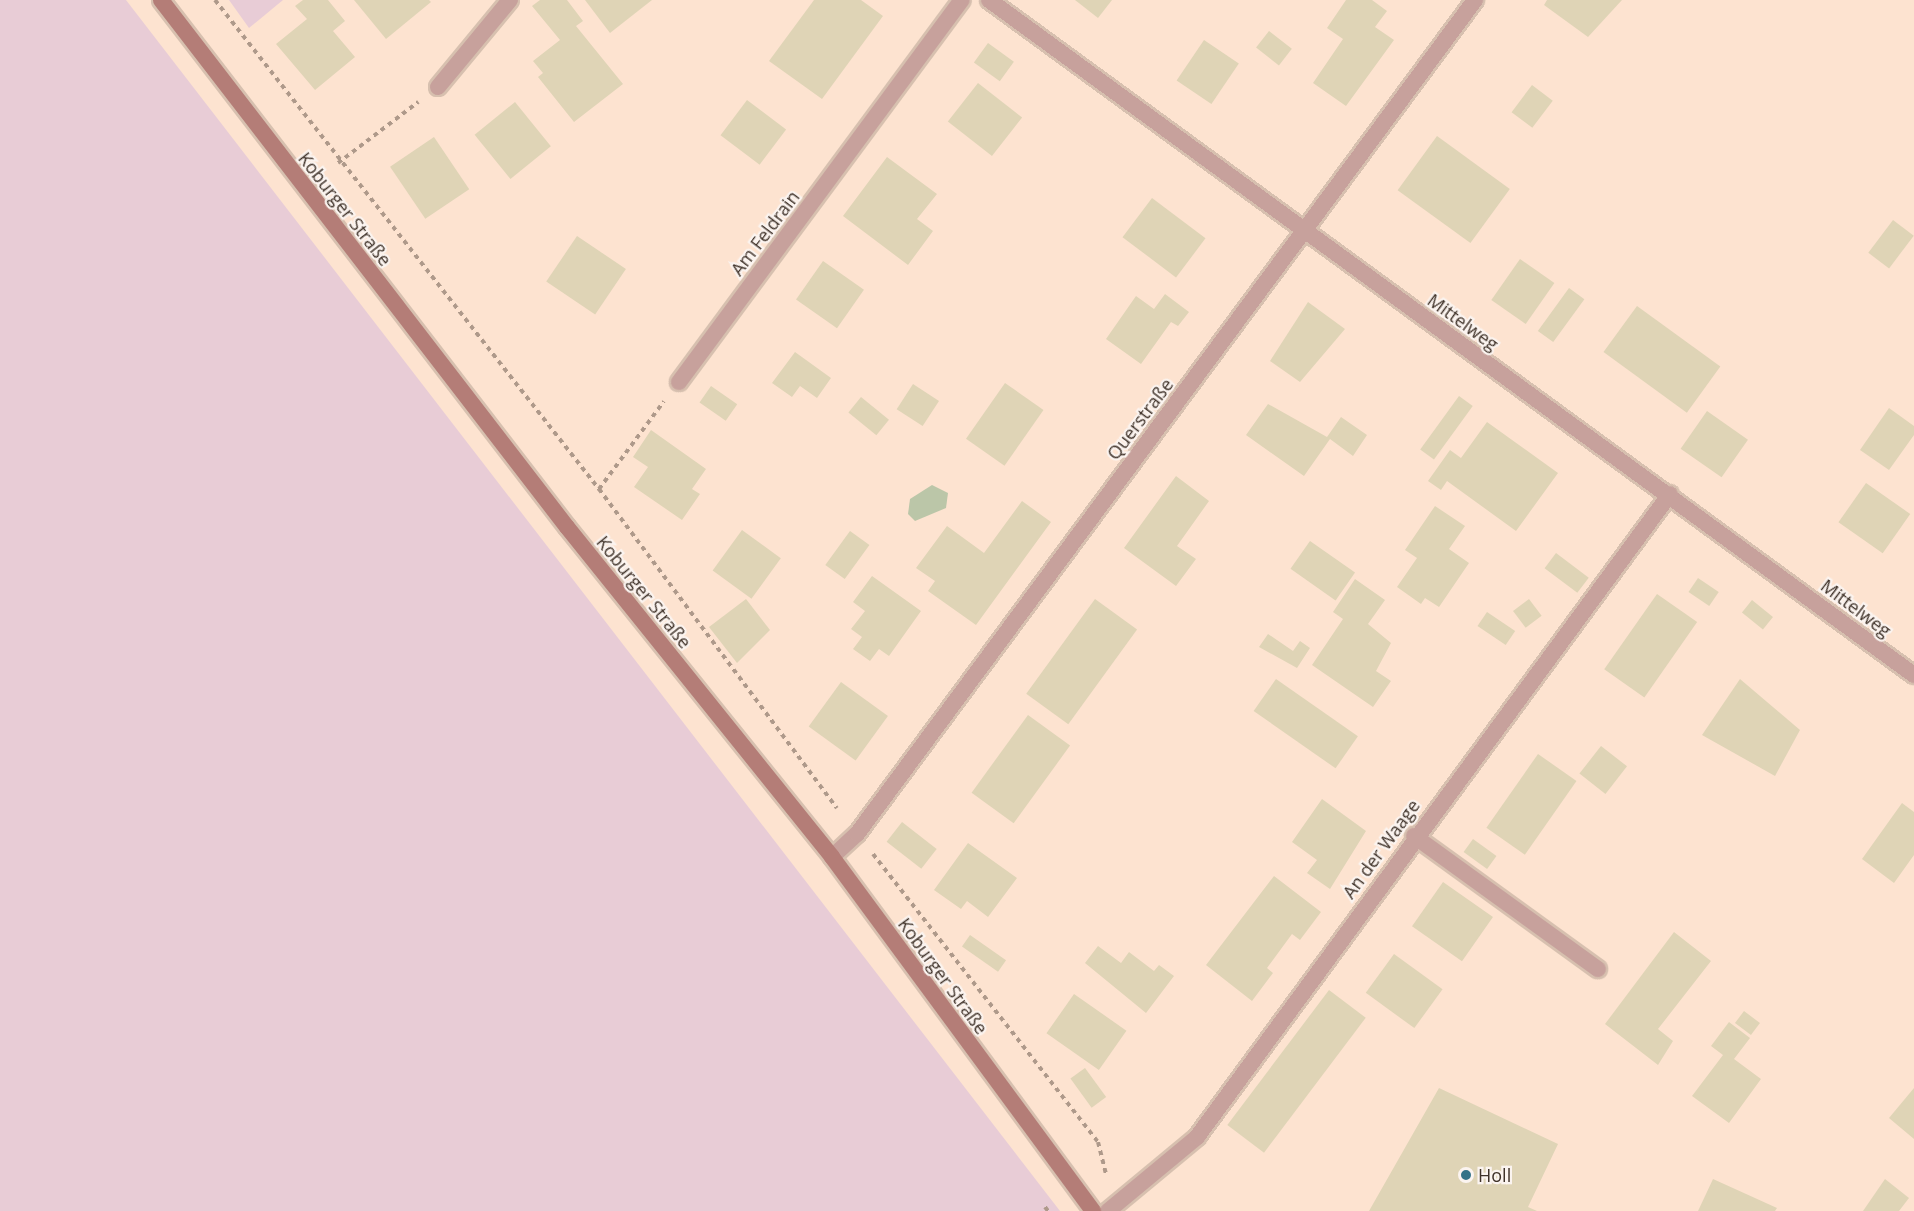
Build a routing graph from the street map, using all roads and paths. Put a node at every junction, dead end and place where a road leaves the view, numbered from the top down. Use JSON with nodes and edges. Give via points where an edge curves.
{"nodes":[{"id":1,"x":161,"y":0,"type":"edge"},
{"id":2,"x":215,"y":0,"type":"edge"},
{"id":3,"x":510,"y":0,"type":"edge"},
{"id":4,"x":962,"y":0,"type":"edge"},
{"id":5,"x":989,"y":0,"type":"edge"},
{"id":6,"x":1475,"y":0,"type":"edge"},
{"id":7,"x":438,"y":87,"type":"joint"},
{"id":8,"x":338,"y":163,"type":"junction"},
{"id":9,"x":1303,"y":232,"type":"junction"},
{"id":10,"x":679,"y":382,"type":"joint"},
{"id":11,"x":599,"y":489,"type":"junction"},
{"id":12,"x":1670,"y":494,"type":"junction"},
{"id":13,"x":1914,"y":675,"type":"edge"},
{"id":14,"x":837,"y":808,"type":"dead end"},
{"id":15,"x":1414,"y":836,"type":"junction"},
{"id":16,"x":871,"y":851,"type":"dead end"},
{"id":17,"x":832,"y":857,"type":"junction"},
{"id":18,"x":1598,"y":969,"type":"dead end"},
{"id":19,"x":1106,"y":1175,"type":"dead end"},
{"id":20,"x":1093,"y":1211,"type":"edge"},
{"id":21,"x":1108,"y":1211,"type":"edge"}],
"edges":[{"from":1,"to":17,"type":"main road","name":"Koburger Straße","via":[[567,527]]},
{"from":2,"to":8,"type":"path"},
{"from":3,"to":7,"type":"street"},
{"from":4,"to":10,"type":"street","name":"Am Feldrain"},
{"from":5,"to":9,"type":"street","name":"Mittelweg"},
{"from":6,"to":9,"type":"street","name":"Querstraße"},
{"from":7,"to":8,"type":"path"},
{"from":8,"to":11,"type":"path"},
{"from":9,"to":12,"type":"street","name":"Mittelweg"},
{"from":9,"to":17,"type":"street","name":"Querstraße","via":[[857,834]]},
{"from":10,"to":11,"type":"path"},
{"from":11,"to":14,"type":"path"},
{"from":12,"to":13,"type":"street","name":"Mittelweg"},
{"from":12,"to":15,"type":"street","name":"An der Waage"},
{"from":15,"to":18,"type":"street"},
{"from":15,"to":21,"type":"street","name":"An der Waage","via":[[1197,1137]]},
{"from":16,"to":19,"type":"path","via":[[1098,1142]]},
{"from":17,"to":20,"type":"main road","name":"Koburger Straße"}]}
